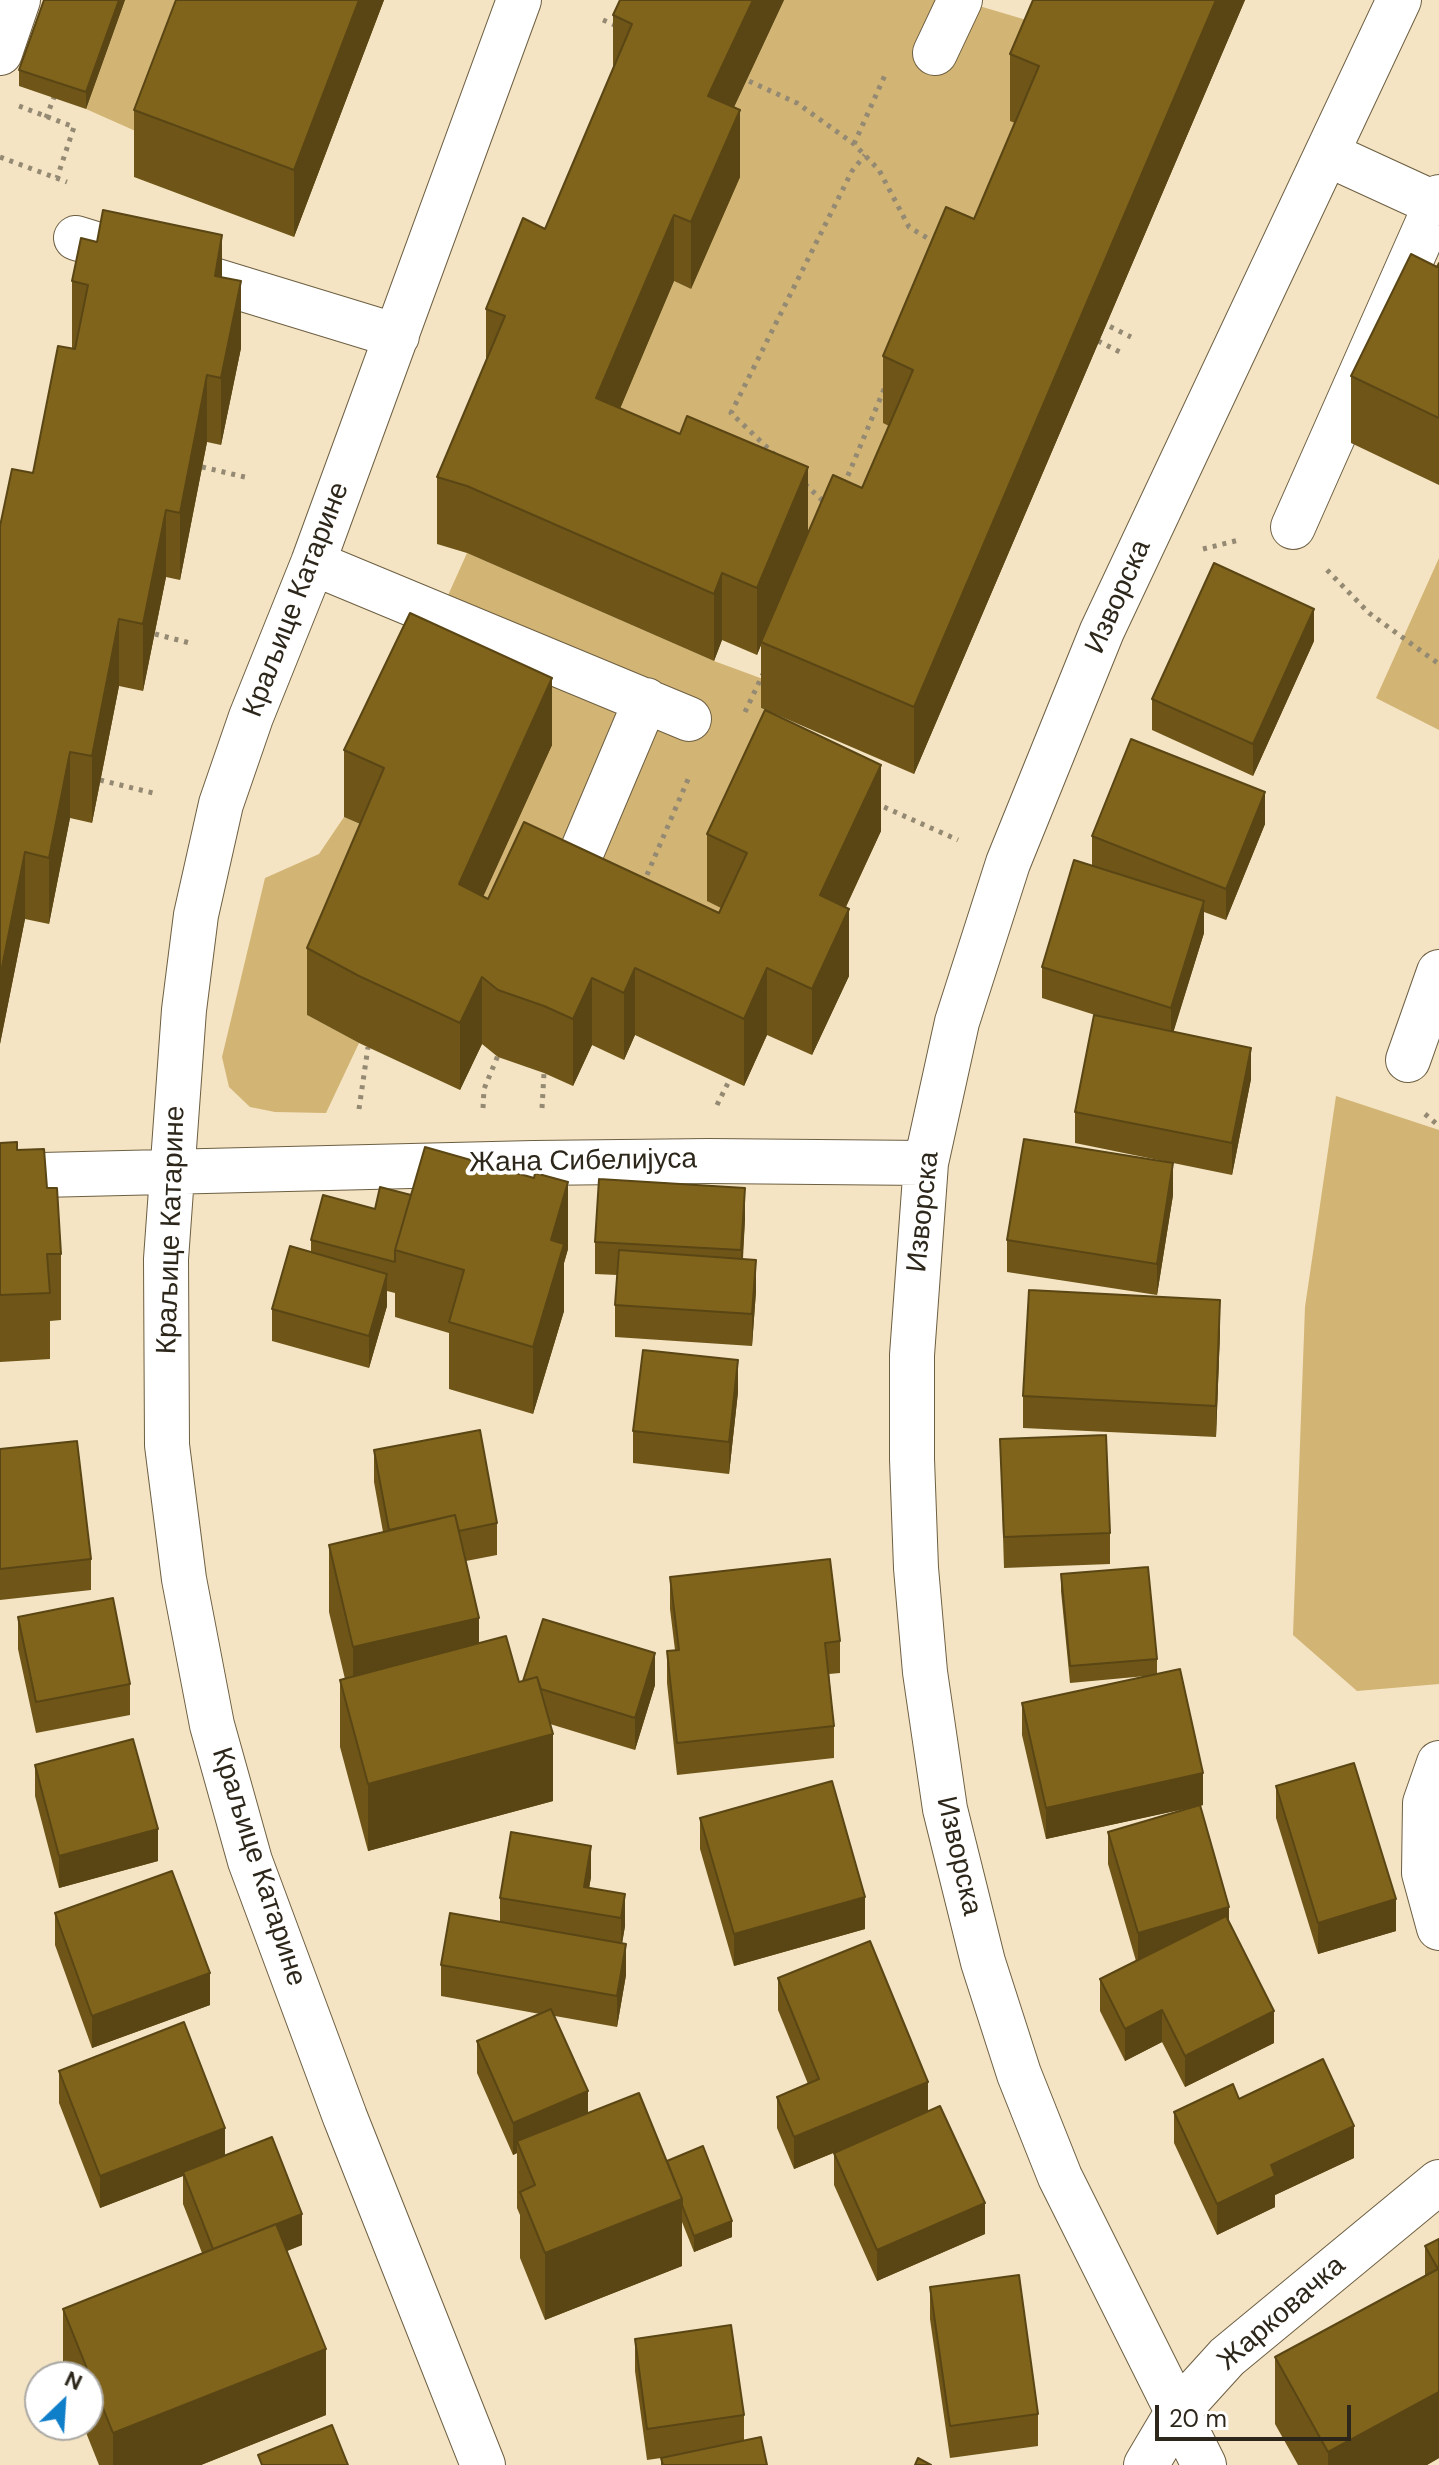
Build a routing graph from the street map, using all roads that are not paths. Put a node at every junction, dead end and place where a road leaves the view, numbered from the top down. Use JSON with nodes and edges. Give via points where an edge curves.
{"nodes":[{"id":1,"x":18,"y":0,"type":"edge"},
{"id":2,"x":519,"y":0,"type":"edge"},
{"id":3,"x":960,"y":0,"type":"edge"},
{"id":4,"x":1399,"y":0,"type":"edge"},
{"id":5,"x":0,"y":53,"type":"edge"},
{"id":6,"x":935,"y":53,"type":"dead end"},
{"id":7,"x":1327,"y":154,"type":"junction"},
{"id":8,"x":1437,"y":201,"type":"edge"},
{"id":9,"x":76,"y":238,"type":"dead end"},
{"id":10,"x":397,"y":336,"type":"junction"},
{"id":11,"x":1293,"y":527,"type":"road end"},
{"id":12,"x":313,"y":563,"type":"junction"},
{"id":13,"x":646,"y":700,"type":"junction"},
{"id":14,"x":689,"y":719,"type":"dead end"},
{"id":15,"x":577,"y":863,"type":"edge"},
{"id":16,"x":1439,"y":972,"type":"edge"},
{"id":17,"x":1408,"y":1060,"type":"dead end"},
{"id":18,"x":926,"y":1163,"type":"junction"},
{"id":19,"x":171,"y":1171,"type":"junction"},
{"id":20,"x":0,"y":1176,"type":"edge"},
{"id":21,"x":1439,"y":1763,"type":"edge"},
{"id":22,"x":1439,"y":1928,"type":"edge"},
{"id":23,"x":1439,"y":2182,"type":"edge"},
{"id":24,"x":1178,"y":2411,"type":"junction"},
{"id":25,"x":483,"y":2465,"type":"edge"},
{"id":26,"x":1146,"y":2465,"type":"edge"},
{"id":27,"x":1204,"y":2465,"type":"edge"}],
"edges":[{"from":1,"to":5,"type":"street"},
{"from":2,"to":10,"type":"street","name":"Краљице Катарине"},
{"from":3,"to":6,"type":"street"},
{"from":4,"to":7,"type":"street","name":"Изворска"},
{"from":7,"to":8,"type":"street"},
{"from":7,"to":18,"type":"street","name":"Изворска","via":[[1102,631],[1008,863],[957,1022]]},
{"from":8,"to":11,"type":"street"},
{"from":9,"to":10,"type":"street"},
{"from":10,"to":12,"type":"street","name":"Краљице Катарине"},
{"from":12,"to":13,"type":"street"},
{"from":12,"to":19,"type":"street","name":"Краљице Катарине","via":[[236,757],[212,840],[184,1010]]},
{"from":13,"to":14,"type":"street"},
{"from":13,"to":15,"type":"street"},
{"from":16,"to":17,"type":"street"},
{"from":18,"to":19,"type":"street","name":"Жана Сибелијуса","via":[[709,1161]]},
{"from":18,"to":24,"type":"street","name":"Изворска","via":[[912,1355],[913,1474],[925,1672],[945,1809],[983,1962],[1019,2074],[1060,2177]]},
{"from":19,"to":20,"type":"street","name":"Жана Сибелијуса"},
{"from":19,"to":25,"type":"street","name":"Краљице Катарине","via":[[167,1445],[184,1579],[212,1725],[260,1889]]},
{"from":21,"to":22,"type":"street","via":[[1425,1803],[1424,1873]]},
{"from":23,"to":24,"type":"street","name":"Жарковачка","via":[[1227,2357]]},
{"from":24,"to":26,"type":"street","name":"Жарковачка"},
{"from":24,"to":27,"type":"street","name":"Изворска"}]}
